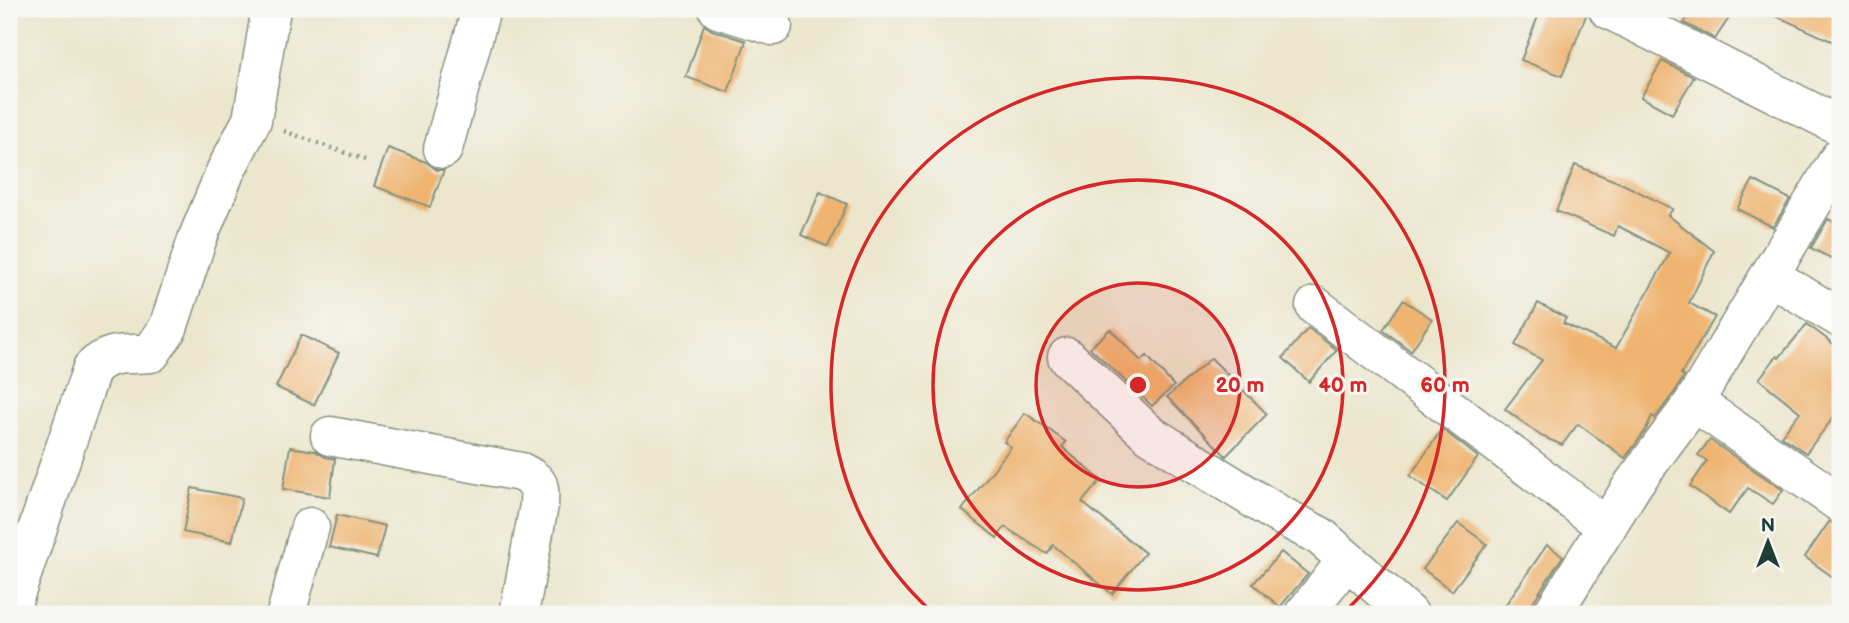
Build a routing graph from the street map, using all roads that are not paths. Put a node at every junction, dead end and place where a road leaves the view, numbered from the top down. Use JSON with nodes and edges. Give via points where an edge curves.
{"nodes":[{"id":1,"x":271,"y":9,"type":"edge"},
{"id":2,"x":481,"y":9,"type":"edge"},
{"id":3,"x":718,"y":9,"type":"edge"},
{"id":4,"x":1608,"y":9,"type":"edge"},
{"id":5,"x":774,"y":26,"type":"dead end"},
{"id":6,"x":1840,"y":126,"type":"edge"},
{"id":7,"x":443,"y":149,"type":"dead end"},
{"id":8,"x":1840,"y":157,"type":"edge"},
{"id":9,"x":1770,"y":276,"type":"junction"},
{"id":10,"x":1315,"y":306,"type":"dead end"},
{"id":11,"x":1840,"y":318,"type":"edge"},
{"id":12,"x":1067,"y":357,"type":"dead end"},
{"id":13,"x":1694,"y":401,"type":"junction"},
{"id":14,"x":330,"y":436,"type":"dead end"},
{"id":15,"x":1840,"y":503,"type":"edge"},
{"id":16,"x":310,"y":527,"type":"dead end"},
{"id":17,"x":1607,"y":527,"type":"junction"},
{"id":18,"x":1347,"y":560,"type":"junction"},
{"id":19,"x":9,"y":613,"type":"edge"},
{"id":20,"x":286,"y":614,"type":"edge"},
{"id":21,"x":519,"y":614,"type":"edge"},
{"id":22,"x":1304,"y":614,"type":"edge"},
{"id":23,"x":1409,"y":614,"type":"edge"},
{"id":24,"x":1552,"y":614,"type":"edge"}],
"edges":[{"from":1,"to":19,"type":"street","via":[[252,120],[198,237],[168,328],[151,353],[111,355],[92,368]]},
{"from":2,"to":7,"type":"street"},
{"from":3,"to":5,"type":"street"},
{"from":4,"to":6,"type":"street"},
{"from":8,"to":9,"type":"street"},
{"from":9,"to":11,"type":"street"},
{"from":9,"to":13,"type":"street"},
{"from":10,"to":17,"type":"street"},
{"from":12,"to":18,"type":"street","via":[[1149,434],[1320,536]]},
{"from":13,"to":15,"type":"street"},
{"from":13,"to":17,"type":"street"},
{"from":14,"to":21,"type":"street","via":[[521,472],[536,480],[539,505]]},
{"from":16,"to":20,"type":"street"},
{"from":17,"to":24,"type":"street"},
{"from":18,"to":22,"type":"street"},
{"from":18,"to":23,"type":"street"}]}
